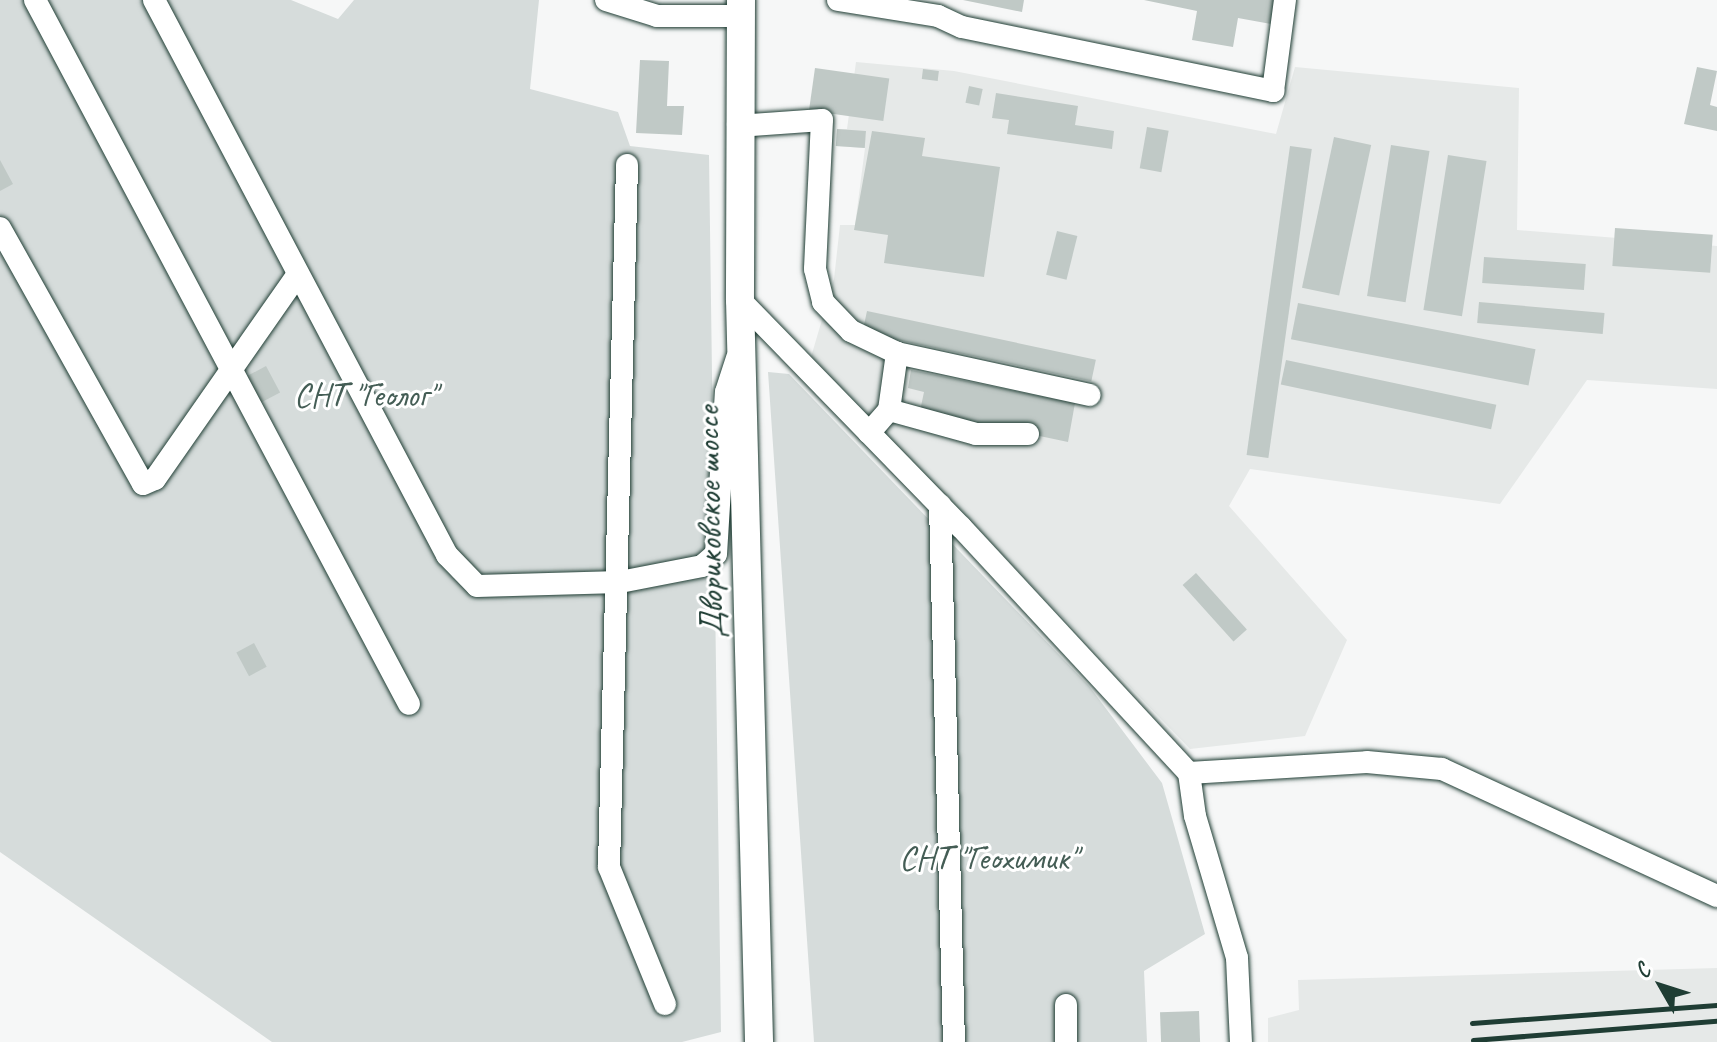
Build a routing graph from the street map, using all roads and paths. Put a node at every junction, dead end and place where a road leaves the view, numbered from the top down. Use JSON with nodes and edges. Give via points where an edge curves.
{"nodes":[{"id":1,"x":35,"y":0,"type":"edge"},
{"id":2,"x":154,"y":0,"type":"edge"},
{"id":3,"x":606,"y":0,"type":"edge"},
{"id":4,"x":838,"y":0,"type":"edge"},
{"id":5,"x":1285,"y":0,"type":"edge"},
{"id":6,"x":740,"y":8,"type":"edge"},
{"id":7,"x":738,"y":126,"type":"junction"},
{"id":8,"x":627,"y":165,"type":"dead end"},
{"id":9,"x":0,"y":228,"type":"edge"},
{"id":10,"x":298,"y":274,"type":"junction"},
{"id":11,"x":740,"y":300,"type":"junction"},
{"id":12,"x":741,"y":346,"type":"junction"},
{"id":13,"x":897,"y":353,"type":"junction"},
{"id":14,"x":233,"y":368,"type":"junction"},
{"id":15,"x":1089,"y":395,"type":"dead end"},
{"id":16,"x":889,"y":410,"type":"junction"},
{"id":17,"x":869,"y":433,"type":"junction"},
{"id":18,"x":1028,"y":434,"type":"dead end"},
{"id":19,"x":940,"y":505,"type":"junction"},
{"id":20,"x":620,"y":582,"type":"junction"},
{"id":21,"x":409,"y":704,"type":"dead end"},
{"id":22,"x":1189,"y":773,"type":"junction"},
{"id":23,"x":1717,"y":896,"type":"edge"},
{"id":24,"x":665,"y":1004,"type":"dead end"},
{"id":25,"x":1066,"y":1005,"type":"dead end"},
{"id":26,"x":759,"y":1042,"type":"edge"},
{"id":27,"x":954,"y":1042,"type":"edge"},
{"id":28,"x":1066,"y":1042,"type":"edge"},
{"id":29,"x":1241,"y":1042,"type":"edge"}],
"edges":[{"from":1,"to":14,"type":"street"},
{"from":2,"to":10,"type":"street"},
{"from":3,"to":6,"type":"street","via":[[657,16]]},
{"from":4,"to":5,"type":"street","via":[[938,16],[962,27],[1273,91]]},
{"from":6,"to":7,"type":"main road","name":"Двориковское шоссе"},
{"from":7,"to":11,"type":"main road","name":"Двориковское шоссе"},
{"from":7,"to":13,"type":"street","via":[[822,120],[817,288],[851,331]]},
{"from":8,"to":20,"type":"street"},
{"from":9,"to":14,"type":"street","via":[[143,484],[155,479]]},
{"from":10,"to":14,"type":"street"},
{"from":10,"to":20,"type":"street","via":[[462,576],[477,586]]},
{"from":11,"to":12,"type":"main road","name":"Двориковское шоссе"},
{"from":11,"to":17,"type":"street"},
{"from":12,"to":20,"type":"street","via":[[726,392],[716,554],[702,566]]},
{"from":12,"to":26,"type":"main road","name":"Двориковское шоссе"},
{"from":13,"to":15,"type":"street"},
{"from":13,"to":16,"type":"street"},
{"from":14,"to":21,"type":"street"},
{"from":16,"to":17,"type":"street"},
{"from":16,"to":18,"type":"street","via":[[976,434]]},
{"from":17,"to":19,"type":"street"},
{"from":19,"to":22,"type":"street"},
{"from":19,"to":27,"type":"street"},
{"from":20,"to":24,"type":"street","via":[[609,867]]},
{"from":22,"to":23,"type":"street","via":[[1367,762],[1442,769]]},
{"from":22,"to":29,"type":"street","via":[[1195,816],[1237,958]]},
{"from":25,"to":28,"type":"street"}]}
